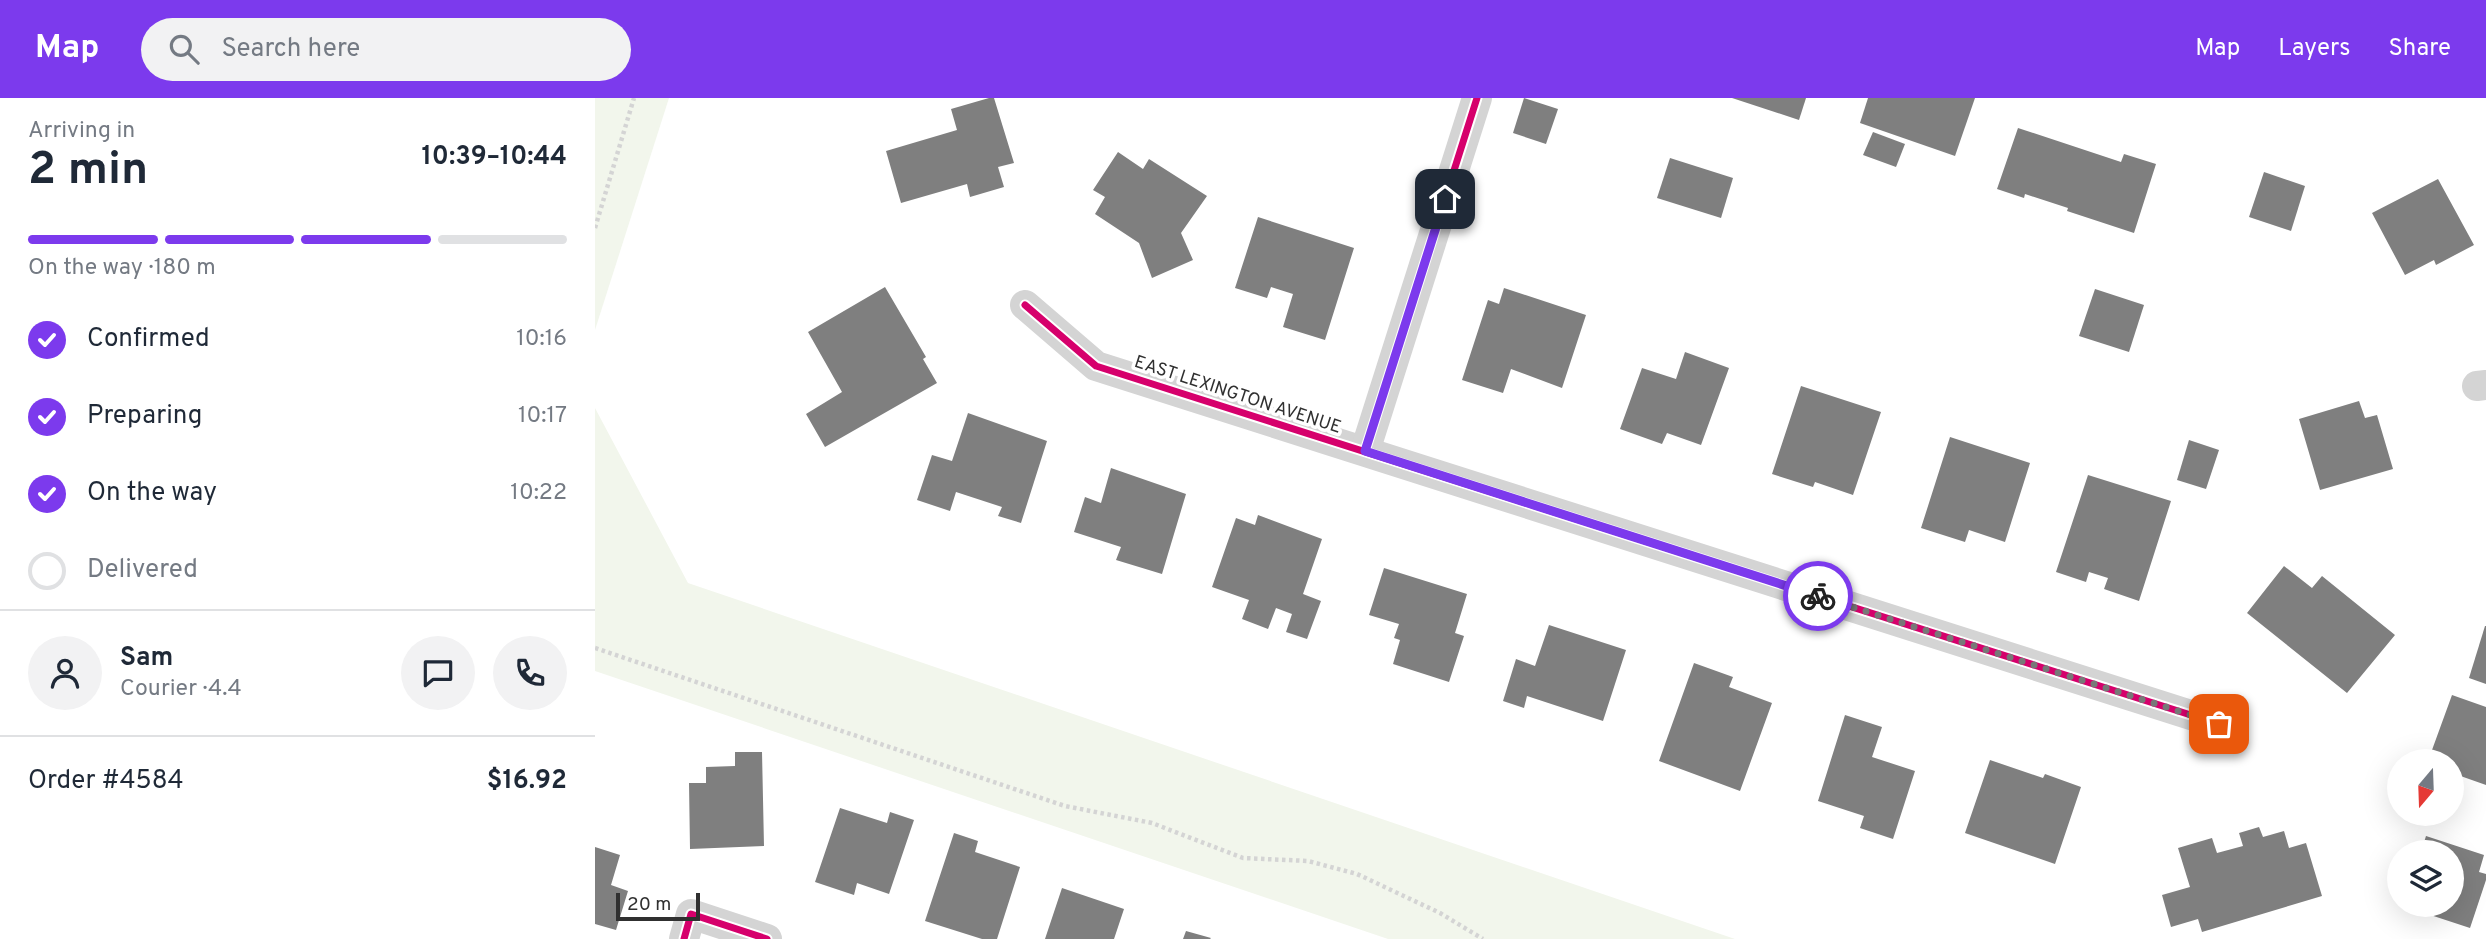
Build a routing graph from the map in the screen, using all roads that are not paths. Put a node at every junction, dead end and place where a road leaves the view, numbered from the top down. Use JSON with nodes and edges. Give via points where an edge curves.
{"nodes":[{"id":1,"x":1477,"y":98,"type":"edge"},
{"id":2,"x":1025,"y":305,"type":"dead end"},
{"id":3,"x":1365,"y":451,"type":"junction"},
{"id":4,"x":2219,"y":724,"type":"dead end"},
{"id":5,"x":687,"y":926,"type":"edge"},
{"id":6,"x":767,"y":939,"type":"edge"}],
"edges":[{"from":1,"to":3,"type":"street"},
{"from":2,"to":3,"type":"street","name":"EAST LEXINGTON AVENUE","via":[[1096,366]]},
{"from":3,"to":4,"type":"street","name":"EAST LEXINGTON AVENUE"},
{"from":5,"to":6,"type":"street"}]}
